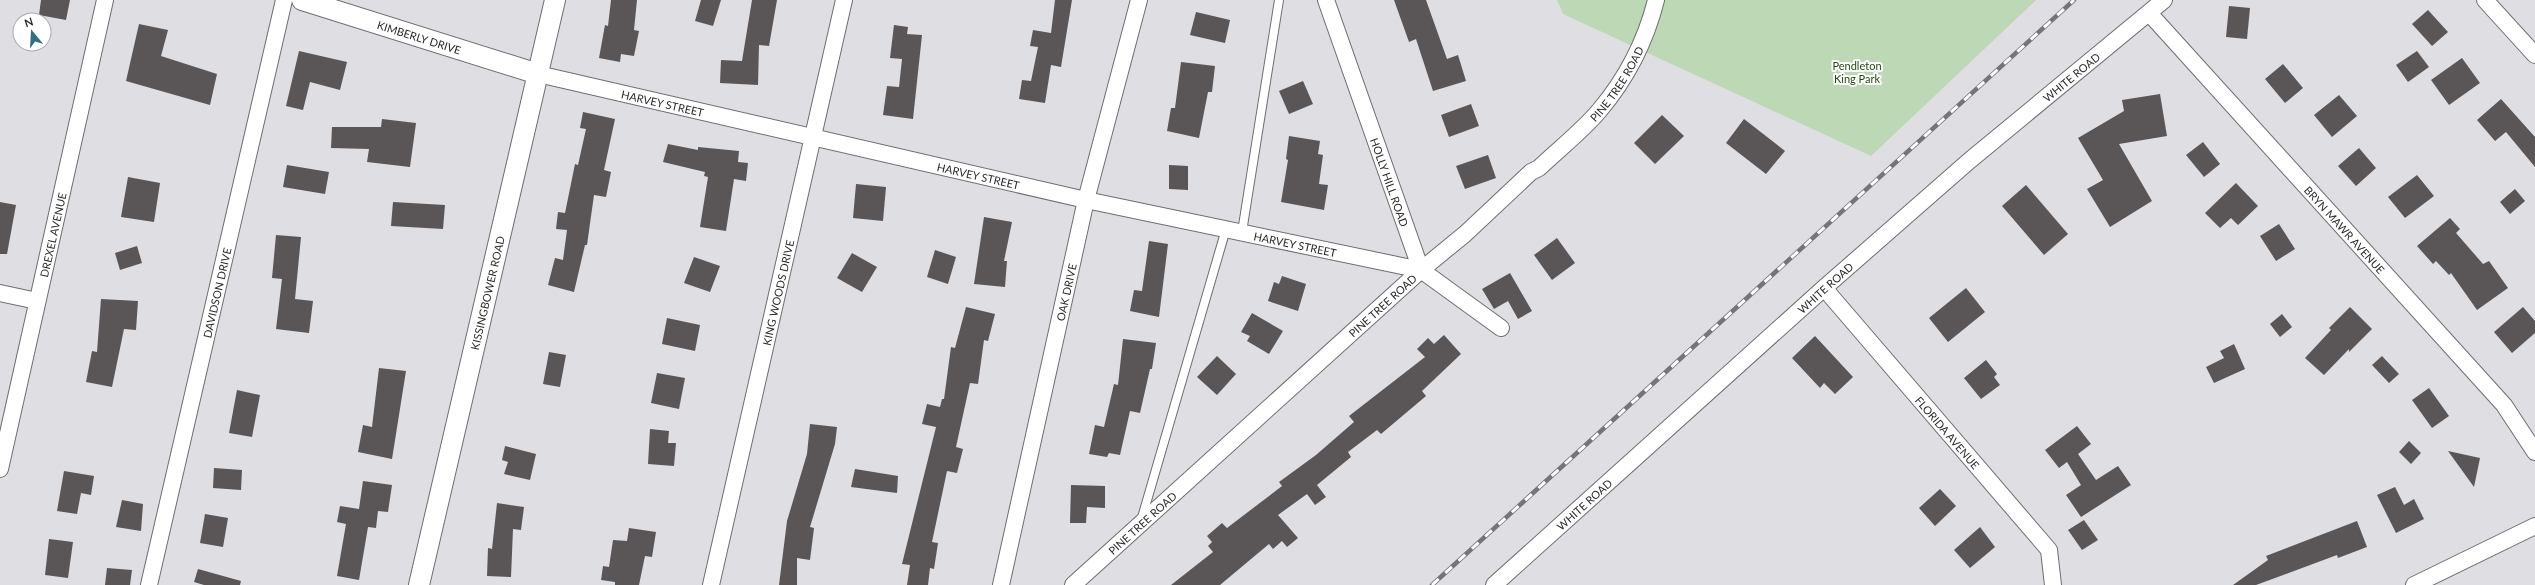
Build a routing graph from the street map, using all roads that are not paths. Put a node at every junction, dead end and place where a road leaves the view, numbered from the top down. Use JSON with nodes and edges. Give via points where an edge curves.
{"nodes":[{"id":1,"x":106,"y":0,"type":"edge"},
{"id":2,"x":284,"y":0,"type":"edge"},
{"id":3,"x":302,"y":0,"type":"edge"},
{"id":4,"x":554,"y":0,"type":"edge"},
{"id":5,"x":844,"y":0,"type":"edge"},
{"id":6,"x":1139,"y":0,"type":"edge"},
{"id":7,"x":1279,"y":0,"type":"edge"},
{"id":8,"x":1326,"y":0,"type":"edge"},
{"id":9,"x":1656,"y":0,"type":"edge"},
{"id":10,"x":2164,"y":0,"type":"edge"},
{"id":11,"x":2485,"y":0,"type":"edge"},
{"id":12,"x":2149,"y":12,"type":"junction"},
{"id":13,"x":2535,"y":55,"type":"edge"},
{"id":14,"x":538,"y":74,"type":"junction"},
{"id":15,"x":813,"y":138,"type":"junction"},
{"id":16,"x":1086,"y":200,"type":"junction"},
{"id":17,"x":1226,"y":229,"type":"junction"},
{"id":18,"x":1242,"y":232,"type":"junction"},
{"id":19,"x":1421,"y":270,"type":"junction"},
{"id":20,"x":1824,"y":288,"type":"junction"},
{"id":21,"x":0,"y":293,"type":"edge"},
{"id":22,"x":37,"y":301,"type":"junction"},
{"id":23,"x":1502,"y":328,"type":"dead end"},
{"id":24,"x":2535,"y":452,"type":"edge"},
{"id":25,"x":0,"y":470,"type":"edge"},
{"id":26,"x":1139,"y":525,"type":"junction"},
{"id":27,"x":2535,"y":526,"type":"edge"},
{"id":28,"x":150,"y":585,"type":"edge"},
{"id":29,"x":420,"y":585,"type":"edge"},
{"id":30,"x":711,"y":585,"type":"edge"},
{"id":31,"x":1000,"y":585,"type":"edge"},
{"id":32,"x":1072,"y":585,"type":"edge"},
{"id":33,"x":1494,"y":585,"type":"edge"},
{"id":34,"x":2053,"y":585,"type":"edge"},
{"id":35,"x":2414,"y":585,"type":"edge"}],
"edges":[{"from":1,"to":22,"type":"street","name":"DREXEL AVENUE"},
{"from":2,"to":28,"type":"street","name":"DAVIDSON DRIVE"},
{"from":3,"to":14,"type":"street","name":"KIMBERLY DRIVE"},
{"from":4,"to":14,"type":"street","name":"KISSINGBOWER ROAD"},
{"from":5,"to":15,"type":"street","name":"KING WOODS DRIVE"},
{"from":6,"to":16,"type":"street","name":"OAK DRIVE"},
{"from":7,"to":18,"type":"lane"},
{"from":8,"to":19,"type":"street","name":"HOLLY HILL ROAD"},
{"from":9,"to":19,"type":"street","name":"PINE TREE ROAD","via":[[1648,30],[1626,71],[1599,111],[1465,234]]},
{"from":10,"to":12,"type":"street","name":"WHITE ROAD"},
{"from":11,"to":13,"type":"street"},
{"from":12,"to":20,"type":"street","name":"WHITE ROAD","via":[[1975,156]]},
{"from":12,"to":24,"type":"street","name":"BRYN MAWR AVENUE","via":[[2504,405]]},
{"from":14,"to":15,"type":"street","name":"HARVEY STREET"},
{"from":14,"to":29,"type":"street","name":"KISSINGBOWER ROAD"},
{"from":15,"to":16,"type":"street","name":"HARVEY STREET"},
{"from":15,"to":30,"type":"street","name":"KING WOODS DRIVE"},
{"from":16,"to":17,"type":"street","name":"HARVEY STREET"},
{"from":16,"to":31,"type":"street","name":"OAK DRIVE"},
{"from":17,"to":18,"type":"street","name":"HARVEY STREET"},
{"from":17,"to":26,"type":"lane"},
{"from":18,"to":19,"type":"street","name":"HARVEY STREET"},
{"from":19,"to":23,"type":"street"},
{"from":19,"to":26,"type":"street","name":"PINE TREE ROAD"},
{"from":20,"to":33,"type":"street","name":"WHITE ROAD"},
{"from":20,"to":34,"type":"street","name":"FLORIDA AVENUE","via":[[2049,550]]},
{"from":21,"to":22,"type":"street"},
{"from":22,"to":25,"type":"street","name":"DREXEL AVENUE"},
{"from":26,"to":32,"type":"street","name":"PINE TREE ROAD"},
{"from":27,"to":35,"type":"street"}]}
